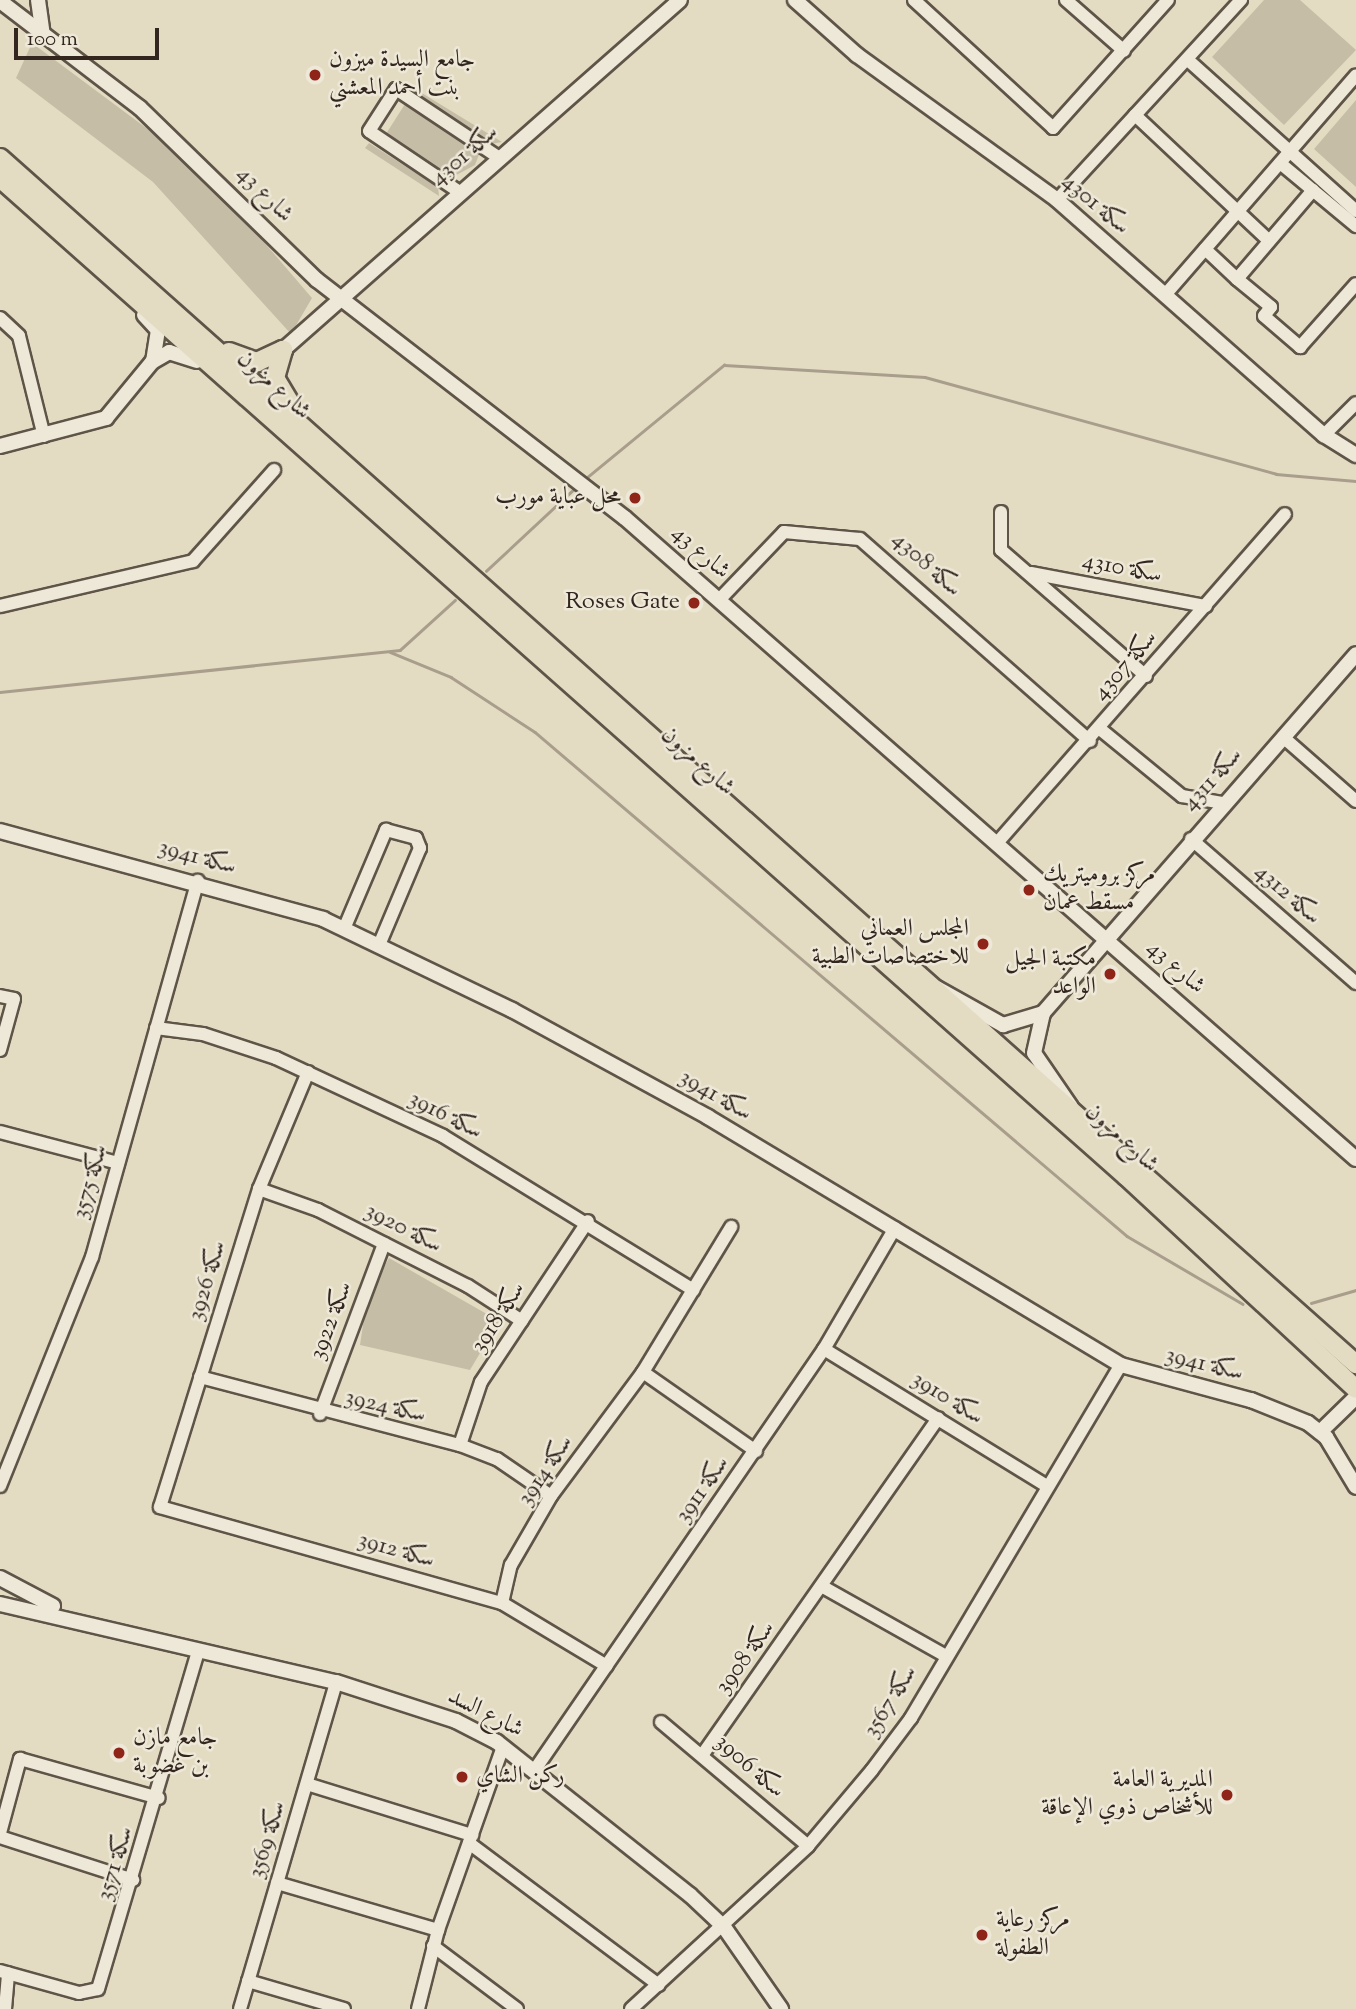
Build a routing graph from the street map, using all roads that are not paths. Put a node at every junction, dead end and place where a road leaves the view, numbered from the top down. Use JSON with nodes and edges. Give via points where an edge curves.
{"nodes":[{"id":1,"x":8,"y":0,"type":"edge"},
{"id":2,"x":21,"y":0,"type":"edge"},
{"id":3,"x":37,"y":0,"type":"edge"},
{"id":4,"x":680,"y":0,"type":"edge"},
{"id":5,"x":795,"y":0,"type":"edge"},
{"id":6,"x":914,"y":0,"type":"edge"},
{"id":7,"x":1066,"y":0,"type":"edge"},
{"id":8,"x":1168,"y":0,"type":"edge"},
{"id":9,"x":1241,"y":0,"type":"edge"},
{"id":10,"x":0,"y":1,"type":"edge"},
{"id":11,"x":43,"y":34,"type":"junction"},
{"id":12,"x":1124,"y":51,"type":"junction"},
{"id":13,"x":1188,"y":60,"type":"junction"},
{"id":14,"x":1356,"y":75,"type":"edge"},
{"id":15,"x":1135,"y":115,"type":"junction"},
{"id":16,"x":1290,"y":152,"type":"junction"},
{"id":17,"x":498,"y":157,"type":"junction"},
{"id":18,"x":0,"y":158,"type":"edge"},
{"id":19,"x":1280,"y":163,"type":"junction"},
{"id":20,"x":0,"y":178,"type":"edge"},
{"id":21,"x":1313,"y":190,"type":"junction"},
{"id":22,"x":458,"y":191,"type":"junction"},
{"id":23,"x":1057,"y":200,"type":"junction"},
{"id":24,"x":1238,"y":211,"type":"junction"},
{"id":25,"x":1356,"y":211,"type":"edge"},
{"id":26,"x":1356,"y":226,"type":"edge"},
{"id":27,"x":1269,"y":241,"type":"junction"},
{"id":28,"x":1205,"y":249,"type":"junction"},
{"id":29,"x":106,"y":272,"type":"junction"},
{"id":30,"x":1237,"y":279,"type":"junction"},
{"id":31,"x":1356,"y":284,"type":"edge"},
{"id":32,"x":1165,"y":295,"type":"junction"},
{"id":33,"x":337,"y":296,"type":"junction"},
{"id":34,"x":0,"y":318,"type":"edge"},
{"id":35,"x":203,"y":338,"type":"junction"},
{"id":36,"x":283,"y":350,"type":"junction"},
{"id":37,"x":152,"y":362,"type":"junction"},
{"id":38,"x":233,"y":383,"type":"junction"},
{"id":39,"x":1356,"y":403,"type":"edge"},
{"id":40,"x":1324,"y":435,"type":"junction"},
{"id":41,"x":44,"y":436,"type":"junction"},
{"id":42,"x":0,"y":446,"type":"edge"},
{"id":43,"x":1356,"y":455,"type":"edge"},
{"id":44,"x":350,"y":467,"type":"junction"},
{"id":45,"x":274,"y":470,"type":"dead end"},
{"id":46,"x":1000,"y":512,"type":"dead end"},
{"id":47,"x":1285,"y":514,"type":"dead end"},
{"id":48,"x":1031,"y":573,"type":"junction"},
{"id":49,"x":719,"y":600,"type":"junction"},
{"id":50,"x":0,"y":606,"type":"edge"},
{"id":51,"x":1206,"y":606,"type":"junction"},
{"id":52,"x":1356,"y":654,"type":"edge"},
{"id":53,"x":1146,"y":676,"type":"junction"},
{"id":54,"x":1100,"y":729,"type":"junction"},
{"id":55,"x":1283,"y":737,"type":"junction"},
{"id":56,"x":1090,"y":741,"type":"junction"},
{"id":57,"x":1356,"y":801,"type":"edge"},
{"id":58,"x":1223,"y":803,"type":"junction"},
{"id":59,"x":0,"y":831,"type":"edge"},
{"id":60,"x":1191,"y":839,"type":"junction"},
{"id":61,"x":997,"y":843,"type":"junction"},
{"id":62,"x":198,"y":881,"type":"junction"},
{"id":63,"x":344,"y":929,"type":"junction"},
{"id":64,"x":1106,"y":937,"type":"junction"},
{"id":65,"x":379,"y":945,"type":"junction"},
{"id":66,"x":1356,"y":983,"type":"edge"},
{"id":67,"x":937,"y":988,"type":"junction"},
{"id":68,"x":0,"y":996,"type":"edge"},
{"id":69,"x":1043,"y":1013,"type":"junction"},
{"id":70,"x":156,"y":1028,"type":"junction"},
{"id":71,"x":0,"y":1050,"type":"edge"},
{"id":72,"x":308,"y":1072,"type":"junction"},
{"id":73,"x":1071,"y":1107,"type":"junction"},
{"id":74,"x":0,"y":1132,"type":"edge"},
{"id":75,"x":1356,"y":1158,"type":"edge"},
{"id":76,"x":118,"y":1163,"type":"junction"},
{"id":77,"x":259,"y":1189,"type":"junction"},
{"id":78,"x":587,"y":1221,"type":"junction"},
{"id":79,"x":731,"y":1227,"type":"dead end"},
{"id":80,"x":895,"y":1228,"type":"junction"},
{"id":81,"x":384,"y":1244,"type":"junction"},
{"id":82,"x":693,"y":1290,"type":"junction"},
{"id":83,"x":522,"y":1321,"type":"junction"},
{"id":84,"x":824,"y":1349,"type":"junction"},
{"id":85,"x":1356,"y":1364,"type":"edge"},
{"id":86,"x":1121,"y":1365,"type":"junction"},
{"id":87,"x":643,"y":1372,"type":"junction"},
{"id":88,"x":200,"y":1377,"type":"junction"},
{"id":89,"x":1356,"y":1390,"type":"edge"},
{"id":90,"x":1356,"y":1397,"type":"edge"},
{"id":91,"x":320,"y":1414,"type":"junction"},
{"id":92,"x":938,"y":1418,"type":"junction"},
{"id":93,"x":1320,"y":1432,"type":"junction"},
{"id":94,"x":460,"y":1445,"type":"junction"},
{"id":95,"x":756,"y":1451,"type":"junction"},
{"id":96,"x":0,"y":1486,"type":"edge"},
{"id":97,"x":1046,"y":1486,"type":"junction"},
{"id":98,"x":1356,"y":1488,"type":"edge"},
{"id":99,"x":551,"y":1496,"type":"junction"},
{"id":100,"x":160,"y":1507,"type":"joint"},
{"id":101,"x":0,"y":1578,"type":"edge"},
{"id":102,"x":823,"y":1587,"type":"junction"},
{"id":103,"x":502,"y":1602,"type":"junction"},
{"id":104,"x":0,"y":1604,"type":"edge"},
{"id":105,"x":76,"y":1617,"type":"junction"},
{"id":106,"x":198,"y":1652,"type":"junction"},
{"id":107,"x":944,"y":1655,"type":"junction"},
{"id":108,"x":607,"y":1666,"type":"junction"},
{"id":109,"x":336,"y":1682,"type":"junction"},
{"id":110,"x":661,"y":1722,"type":"dead end"},
{"id":111,"x":503,"y":1746,"type":"junction"},
{"id":112,"x":704,"y":1754,"type":"junction"},
{"id":113,"x":536,"y":1768,"type":"junction"},
{"id":114,"x":306,"y":1784,"type":"junction"},
{"id":115,"x":159,"y":1798,"type":"junction"},
{"id":116,"x":0,"y":1835,"type":"edge"},
{"id":117,"x":471,"y":1839,"type":"junction"},
{"id":118,"x":808,"y":1846,"type":"junction"},
{"id":119,"x":133,"y":1880,"type":"junction"},
{"id":120,"x":277,"y":1883,"type":"junction"},
{"id":121,"x":724,"y":1927,"type":"junction"},
{"id":122,"x":438,"y":1930,"type":"junction"},
{"id":123,"x":433,"y":1947,"type":"junction"},
{"id":124,"x":4,"y":1972,"type":"edge"},
{"id":125,"x":248,"y":1981,"type":"junction"},
{"id":126,"x":659,"y":1985,"type":"junction"},
{"id":127,"x":5,"y":2009,"type":"edge"},
{"id":128,"x":240,"y":2009,"type":"edge"},
{"id":129,"x":344,"y":2009,"type":"edge"},
{"id":130,"x":418,"y":2009,"type":"edge"},
{"id":131,"x":517,"y":2009,"type":"edge"},
{"id":132,"x":631,"y":2009,"type":"edge"},
{"id":133,"x":781,"y":2009,"type":"edge"}],
"edges":[{"from":1,"to":2,"type":"street"},
{"from":3,"to":11,"type":"street"},
{"from":4,"to":17,"type":"street","name":"سكة 4301"},
{"from":5,"to":23,"type":"street","name":"سكة 4301","via":[[857,55]]},
{"from":6,"to":12,"type":"street","via":[[1053,128]]},
{"from":7,"to":12,"type":"street"},
{"from":8,"to":12,"type":"street"},
{"from":9,"to":13,"type":"street"},
{"from":10,"to":11,"type":"street","name":"شارع 43"},
{"from":11,"to":33,"type":"street","name":"شارع 43","via":[[181,145]]},
{"from":13,"to":15,"type":"street"},
{"from":13,"to":16,"type":"street"},
{"from":14,"to":16,"type":"street"},
{"from":15,"to":23,"type":"street"},
{"from":15,"to":24,"type":"street"},
{"from":16,"to":19,"type":"street"},
{"from":16,"to":25,"type":"street"},
{"from":17,"to":22,"type":"street","name":"سكة 4301"},
{"from":17,"to":22,"type":"street","via":[[396,89],[369,131]]},
{"from":18,"to":35,"type":"main road","name":"شارع مزون"},
{"from":19,"to":21,"type":"street"},
{"from":19,"to":24,"type":"street"},
{"from":20,"to":29,"type":"main road","name":"شارع مزون"},
{"from":21,"to":26,"type":"street"},
{"from":21,"to":27,"type":"street"},
{"from":22,"to":33,"type":"street","name":"سكة 4301"},
{"from":23,"to":32,"type":"street","name":"سكة 4301"},
{"from":24,"to":27,"type":"street"},
{"from":24,"to":28,"type":"street"},
{"from":27,"to":30,"type":"street"},
{"from":28,"to":30,"type":"street"},
{"from":28,"to":32,"type":"street"},
{"from":29,"to":37,"type":"street","via":[[158,330]]},
{"from":29,"to":38,"type":"main road","name":"شارع مزون"},
{"from":30,"to":31,"type":"street","via":[[1271,307],[1264,316],[1300,347]]},
{"from":32,"to":40,"type":"street","name":"سكة 4301"},
{"from":33,"to":36,"type":"street","name":"سكة 4301"},
{"from":33,"to":49,"type":"street","name":"شارع 43","via":[[582,482]]},
{"from":34,"to":41,"type":"street","via":[[19,335]]},
{"from":35,"to":36,"type":"main road","via":[[245,361],[268,359]]},
{"from":35,"to":44,"type":"main road","name":"شارع مزون"},
{"from":36,"to":44,"type":"main road","via":[[277,388]]},
{"from":37,"to":38,"type":"street","via":[[182,352]]},
{"from":37,"to":41,"type":"street","via":[[106,418]]},
{"from":38,"to":89,"type":"main road","name":"شارع مزون","via":[[1126,1176]]},
{"from":39,"to":40,"type":"street"},
{"from":40,"to":43,"type":"street","name":"سكة 4301"},
{"from":41,"to":42,"type":"street"},
{"from":44,"to":67,"type":"main road","name":"شارع مزون"},
{"from":45,"to":50,"type":"street","via":[[193,561]]},
{"from":46,"to":48,"type":"street","name":"سكة 4310","via":[[1001,550]]},
{"from":47,"to":51,"type":"street","name":"سكة 4307"},
{"from":48,"to":51,"type":"street","name":"سكة 4310"},
{"from":48,"to":53,"type":"street","name":"سكة 4310"},
{"from":49,"to":56,"type":"street","name":"سكة 4308","via":[[783,532],[860,539]]},
{"from":49,"to":61,"type":"street","name":"شارع 43"},
{"from":51,"to":53,"type":"street","name":"سكة 4307"},
{"from":52,"to":55,"type":"street","name":"سكة 4311"},
{"from":53,"to":54,"type":"street","name":"سكة 4307"},
{"from":54,"to":56,"type":"street","name":"سكة 4307"},
{"from":54,"to":58,"type":"street","via":[[1182,796]]},
{"from":55,"to":57,"type":"street"},
{"from":55,"to":58,"type":"street","name":"سكة 4311"},
{"from":56,"to":61,"type":"street","name":"سكة 4307"},
{"from":58,"to":60,"type":"street","name":"سكة 4311"},
{"from":59,"to":62,"type":"street","name":"سكة 3941"},
{"from":60,"to":64,"type":"street","name":"سكة 4311"},
{"from":60,"to":66,"type":"street","name":"سكة 4312"},
{"from":61,"to":64,"type":"street","name":"شارع 43"},
{"from":62,"to":63,"type":"street","name":"سكة 3941"},
{"from":62,"to":70,"type":"street","name":"سكة 3575"},
{"from":63,"to":65,"type":"street","name":"سكة 3941"},
{"from":63,"to":65,"type":"street","via":[[387,830],[416,838],[420,848]]},
{"from":64,"to":69,"type":"street","name":"سكة 4311"},
{"from":64,"to":75,"type":"street","name":"شارع 43"},
{"from":65,"to":80,"type":"street","name":"سكة 3941","via":[[708,1117]]},
{"from":67,"to":69,"type":"street","via":[[1003,1025],[1022,1024]]},
{"from":67,"to":73,"type":"main road","name":"شارع مزون"},
{"from":68,"to":71,"type":"street","via":[[14,999]]},
{"from":69,"to":73,"type":"street","via":[[1034,1053]]},
{"from":70,"to":72,"type":"street","name":"سكة 3916","via":[[202,1034]]},
{"from":70,"to":76,"type":"street","name":"سكة 3575"},
{"from":72,"to":77,"type":"street","name":"سكة 3926"},
{"from":72,"to":78,"type":"street","name":"سكة 3916","via":[[443,1136]]},
{"from":73,"to":85,"type":"main road","name":"شارع مزون"},
{"from":74,"to":76,"type":"street"},
{"from":76,"to":96,"type":"street","name":"سكة 3575","via":[[92,1257]]},
{"from":77,"to":81,"type":"street","name":"سكة 3920"},
{"from":77,"to":88,"type":"street","name":"سكة 3926"},
{"from":78,"to":82,"type":"street","name":"سكة 3916"},
{"from":78,"to":83,"type":"street","name":"سكة 3918"},
{"from":79,"to":82,"type":"street","name":"سكة 3914"},
{"from":80,"to":84,"type":"street","name":"سكة 3911"},
{"from":80,"to":86,"type":"street","name":"سكة 3941"},
{"from":81,"to":83,"type":"street","name":"سكة 3920"},
{"from":81,"to":91,"type":"street","name":"سكة 3922"},
{"from":82,"to":87,"type":"street","name":"سكة 3914"},
{"from":83,"to":94,"type":"street","name":"سكة 3918","via":[[481,1382]]},
{"from":84,"to":92,"type":"street","name":"سكة 3910"},
{"from":84,"to":95,"type":"street","name":"سكة 3911"},
{"from":86,"to":93,"type":"street","name":"سكة 3941","via":[[1251,1400]]},
{"from":86,"to":97,"type":"street","name":"سكة 3567"},
{"from":87,"to":95,"type":"street"},
{"from":87,"to":99,"type":"street","name":"سكة 3914"},
{"from":88,"to":91,"type":"street","name":"سكة 3924"},
{"from":88,"to":100,"type":"street","name":"سكة 3926"},
{"from":90,"to":93,"type":"street"},
{"from":91,"to":94,"type":"street","name":"سكة 3924"},
{"from":92,"to":97,"type":"street","name":"سكة 3910"},
{"from":92,"to":102,"type":"street","name":"سكة 3908"},
{"from":93,"to":98,"type":"street"},
{"from":94,"to":99,"type":"street","name":"سكة 3924","via":[[497,1460]]},
{"from":95,"to":108,"type":"street","name":"سكة 3911"},
{"from":97,"to":107,"type":"street","name":"سكة 3567"},
{"from":99,"to":103,"type":"street","name":"سكة 3914","via":[[512,1565]]},
{"from":100,"to":103,"type":"street","name":"سكة 3912"},
{"from":101,"to":105,"type":"street","name":"شارع السد"},
{"from":102,"to":107,"type":"street"},
{"from":102,"to":112,"type":"street","name":"سكة 3908"},
{"from":103,"to":108,"type":"street","name":"سكة 3912"},
{"from":104,"to":105,"type":"street","name":"شارع السد"},
{"from":105,"to":106,"type":"street","name":"شارع السد"},
{"from":106,"to":109,"type":"street","name":"شارع السد"},
{"from":106,"to":115,"type":"street","name":"سكة 3571"},
{"from":107,"to":118,"type":"street","name":"سكة 3567","via":[[911,1718]]},
{"from":108,"to":113,"type":"street","name":"سكة 3911"},
{"from":109,"to":111,"type":"street","name":"شارع السد","via":[[456,1721]]},
{"from":109,"to":114,"type":"street","name":"سكة 3569"},
{"from":110,"to":112,"type":"street","name":"سكة 3906"},
{"from":111,"to":113,"type":"street","name":"شارع السد"},
{"from":111,"to":117,"type":"street"},
{"from":112,"to":118,"type":"street","name":"سكة 3906"},
{"from":113,"to":121,"type":"street","name":"شارع السد"},
{"from":114,"to":117,"type":"street"},
{"from":114,"to":120,"type":"street","name":"سكة 3569"},
{"from":115,"to":116,"type":"street","via":[[20,1759]]},
{"from":115,"to":119,"type":"street","name":"سكة 3571"},
{"from":116,"to":119,"type":"street"},
{"from":117,"to":122,"type":"street"},
{"from":117,"to":126,"type":"street"},
{"from":118,"to":121,"type":"street","name":"سكة 3567"},
{"from":119,"to":124,"type":"street","name":"سكة 3571","via":[[93,1993]]},
{"from":120,"to":122,"type":"street"},
{"from":120,"to":125,"type":"street","name":"سكة 3569"},
{"from":121,"to":126,"type":"street","name":"سكة 3567"},
{"from":121,"to":133,"type":"street","name":"شارع السد"},
{"from":122,"to":123,"type":"street"},
{"from":123,"to":130,"type":"street"},
{"from":123,"to":131,"type":"street"},
{"from":124,"to":127,"type":"street"},
{"from":125,"to":128,"type":"street","name":"سكة 3569"},
{"from":125,"to":129,"type":"street"},
{"from":126,"to":132,"type":"street","name":"سكة 3567"}]}
